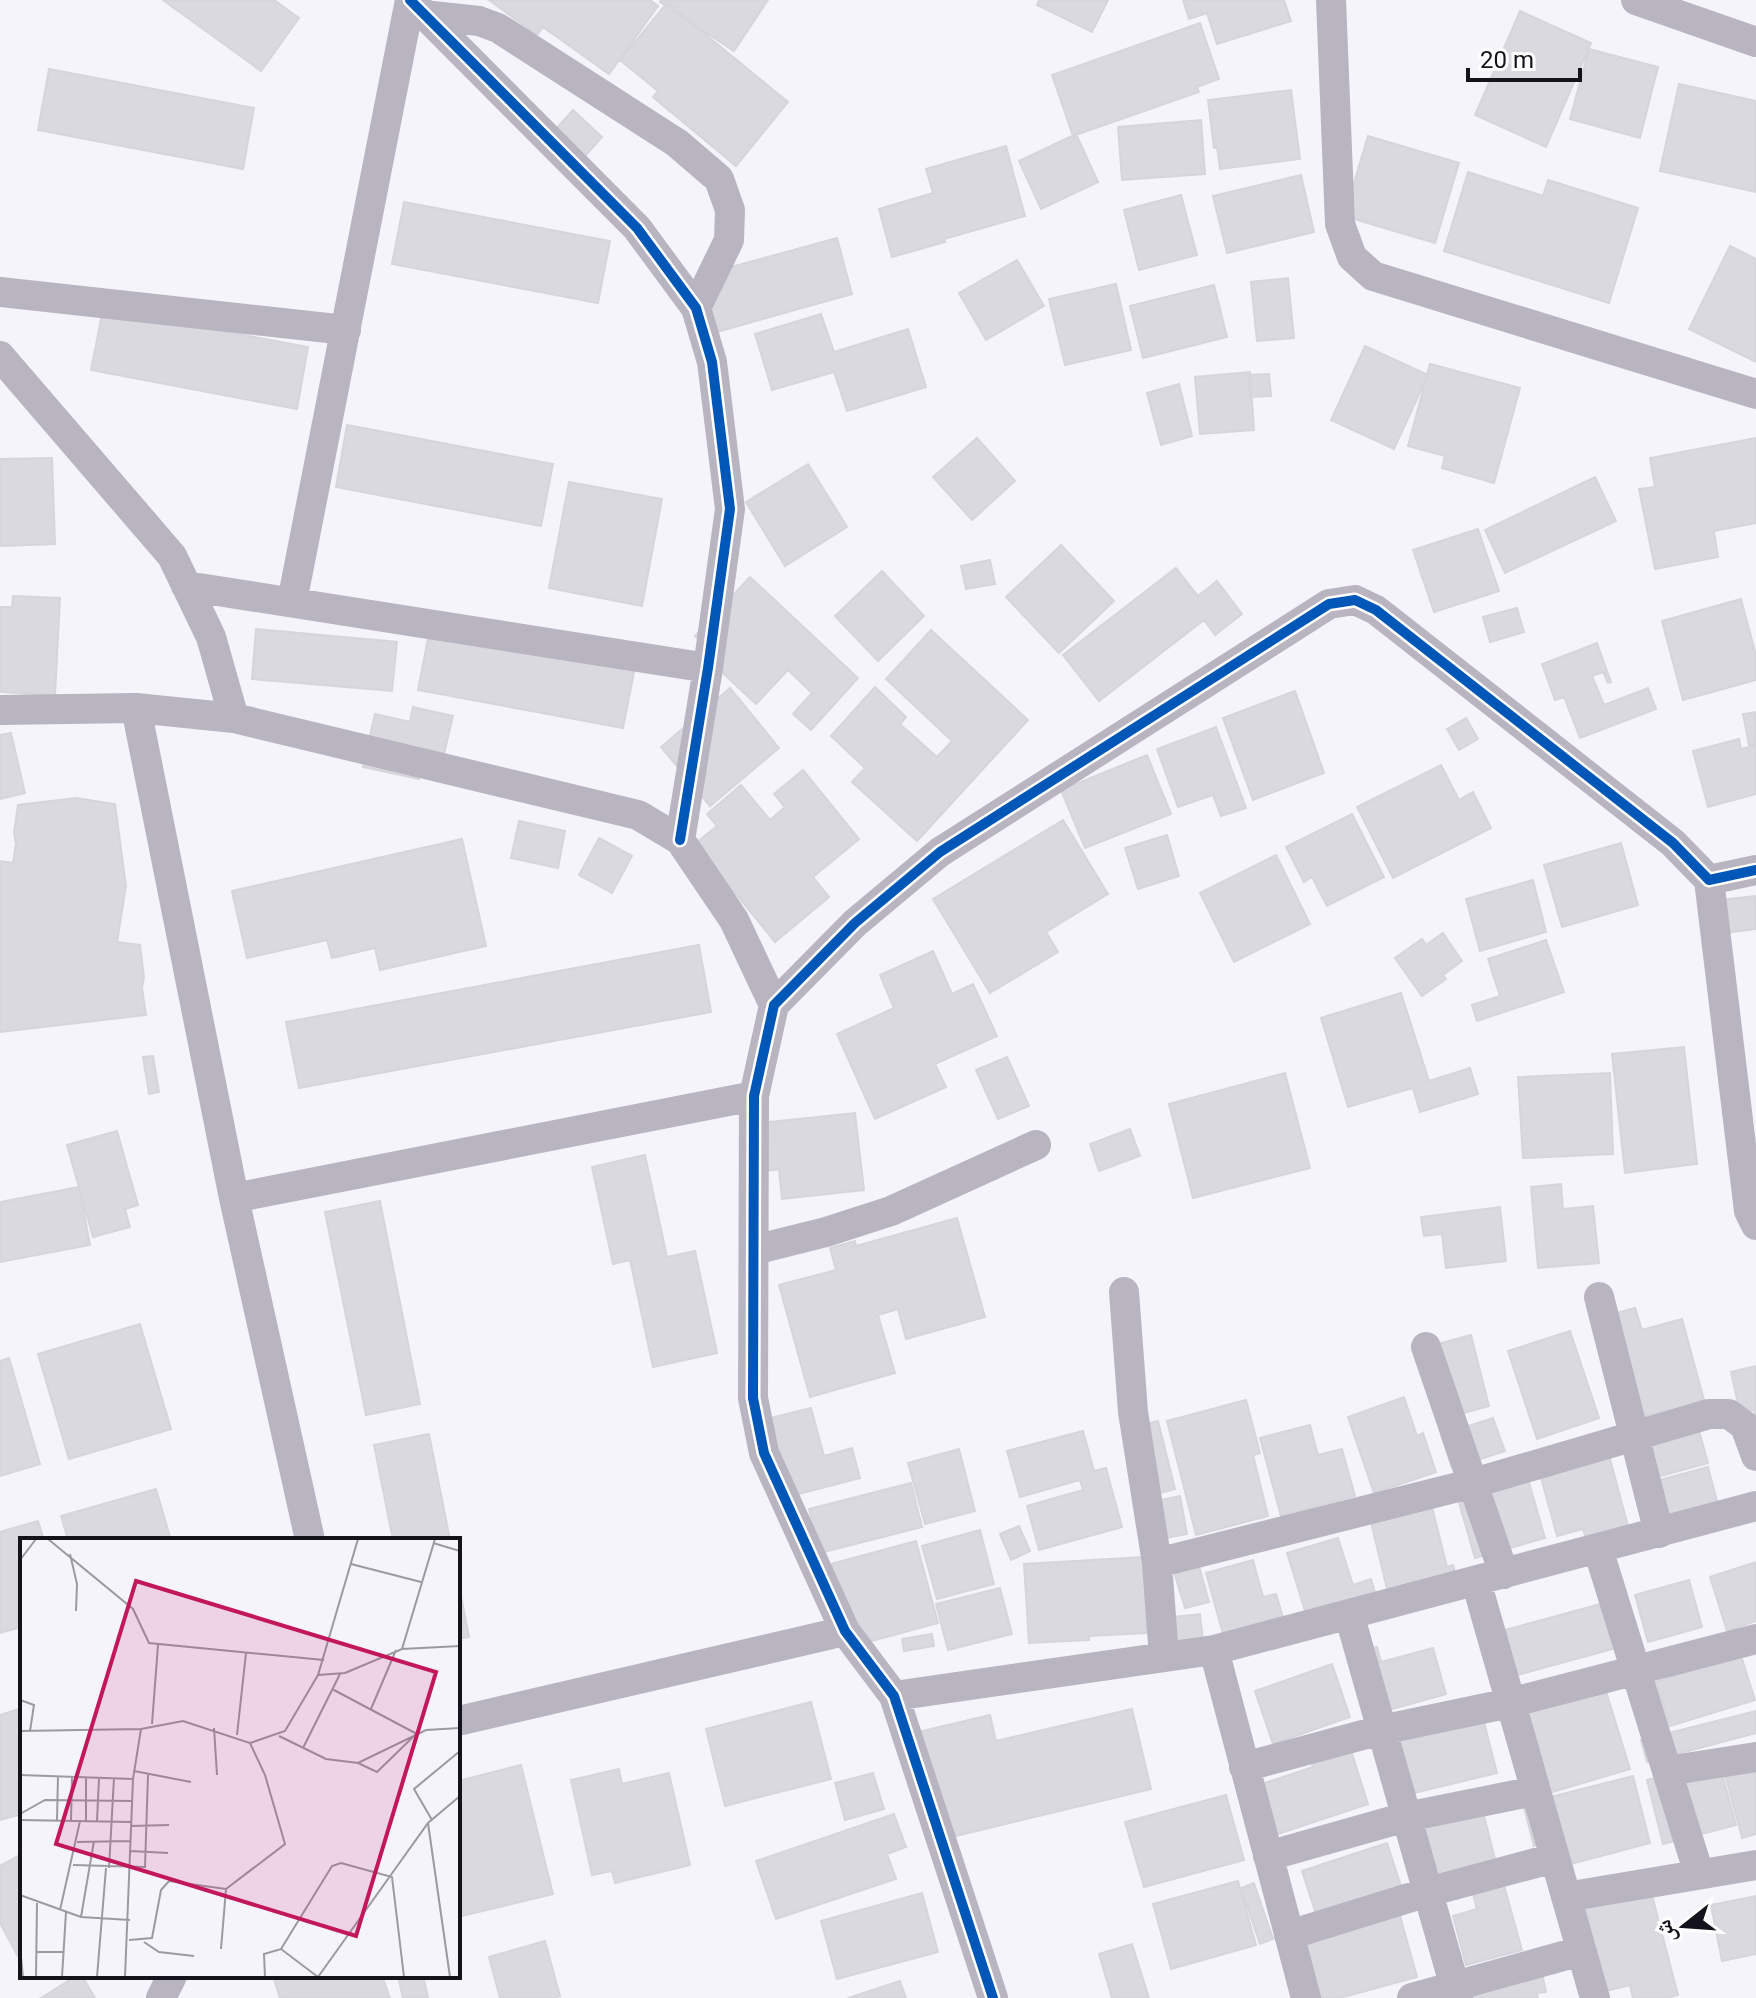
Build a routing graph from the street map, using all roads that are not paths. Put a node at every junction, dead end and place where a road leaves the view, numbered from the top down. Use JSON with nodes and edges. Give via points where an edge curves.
{"nodes":[{"id":1,"x":1331,"y":0,"type":"edge"},
{"id":2,"x":1636,"y":0,"type":"edge"},
{"id":3,"x":414,"y":5,"type":"edge"},
{"id":4,"x":1756,"y":42,"type":"edge"},
{"id":5,"x":0,"y":292,"type":"edge"},
{"id":6,"x":696,"y":308,"type":"junction"},
{"id":7,"x":346,"y":330,"type":"junction"},
{"id":8,"x":0,"y":356,"type":"edge"},
{"id":9,"x":1756,"y":394,"type":"edge"},
{"id":10,"x":186,"y":586,"type":"junction"},
{"id":11,"x":292,"y":602,"type":"junction"},
{"id":12,"x":708,"y":668,"type":"junction"},
{"id":13,"x":136,"y":708,"type":"junction"},
{"id":14,"x":0,"y":710,"type":"edge"},
{"id":15,"x":234,"y":718,"type":"junction"},
{"id":16,"x":680,"y":840,"type":"junction"},
{"id":17,"x":1756,"y":870,"type":"edge"},
{"id":18,"x":1709,"y":880,"type":"junction"},
{"id":19,"x":774,"y":1005,"type":"junction"},
{"id":20,"x":754,"y":1096,"type":"junction"},
{"id":21,"x":1036,"y":1145,"type":"dead end"},
{"id":22,"x":234,"y":1198,"type":"junction"},
{"id":23,"x":1756,"y":1225,"type":"edge"},
{"id":24,"x":754,"y":1250,"type":"junction"},
{"id":25,"x":1124,"y":1292,"type":"dead end"},
{"id":26,"x":1599,"y":1297,"type":"dead end"},
{"id":27,"x":1426,"y":1347,"type":"dead end"},
{"id":28,"x":1633,"y":1436,"type":"junction"},
{"id":29,"x":1756,"y":1456,"type":"edge"},
{"id":30,"x":1474,"y":1483,"type":"junction"},
{"id":31,"x":1756,"y":1506,"type":"edge"},
{"id":32,"x":1659,"y":1533,"type":"junction"},
{"id":33,"x":310,"y":1538,"type":"edge"},
{"id":34,"x":1598,"y":1549,"type":"junction"},
{"id":35,"x":1157,"y":1563,"type":"junction"},
{"id":36,"x":1490,"y":1577,"type":"junction"},
{"id":37,"x":1349,"y":1614,"type":"junction"},
{"id":38,"x":845,"y":1631,"type":"junction"},
{"id":39,"x":1756,"y":1639,"type":"edge"},
{"id":40,"x":1214,"y":1650,"type":"junction"},
{"id":41,"x":1164,"y":1657,"type":"junction"},
{"id":42,"x":1635,"y":1670,"type":"junction"},
{"id":43,"x":894,"y":1696,"type":"junction"},
{"id":44,"x":1510,"y":1703,"type":"junction"},
{"id":45,"x":460,"y":1721,"type":"edge"},
{"id":46,"x":1381,"y":1730,"type":"junction"},
{"id":47,"x":1756,"y":1757,"type":"edge"},
{"id":48,"x":1244,"y":1767,"type":"junction"},
{"id":49,"x":1667,"y":1771,"type":"junction"},
{"id":50,"x":1535,"y":1791,"type":"junction"},
{"id":51,"x":1406,"y":1817,"type":"junction"},
{"id":52,"x":1268,"y":1856,"type":"junction"},
{"id":53,"x":1554,"y":1858,"type":"junction"},
{"id":54,"x":1756,"y":1865,"type":"edge"},
{"id":55,"x":1699,"y":1874,"type":"junction"},
{"id":56,"x":1428,"y":1892,"type":"junction"},
{"id":57,"x":1566,"y":1897,"type":"junction"},
{"id":58,"x":1289,"y":1935,"type":"junction"},
{"id":59,"x":1581,"y":1951,"type":"junction"},
{"id":60,"x":171,"y":1978,"type":"edge"},
{"id":61,"x":1456,"y":1992,"type":"edge"},
{"id":62,"x":161,"y":1998,"type":"edge"},
{"id":63,"x":993,"y":1998,"type":"edge"},
{"id":64,"x":1306,"y":1998,"type":"edge"},
{"id":65,"x":1412,"y":1998,"type":"edge"},
{"id":66,"x":1595,"y":1998,"type":"edge"}],
"edges":[{"from":1,"to":9,"type":"street","via":[[1340,224],[1352,257],[1373,276]]},
{"from":2,"to":4,"type":"street"},
{"from":3,"to":6,"type":"street","via":[[637,228]]},
{"from":3,"to":6,"type":"street","via":[[498,28],[677,143],[719,179],[730,210],[729,240]]},
{"from":3,"to":7,"type":"street"},
{"from":5,"to":7,"type":"street"},
{"from":6,"to":12,"type":"street","via":[[712,362],[730,509]]},
{"from":7,"to":11,"type":"street"},
{"from":8,"to":10,"type":"street","via":[[172,556]]},
{"from":10,"to":11,"type":"street"},
{"from":10,"to":15,"type":"street","via":[[211,637]]},
{"from":11,"to":12,"type":"street"},
{"from":12,"to":16,"type":"street"},
{"from":13,"to":14,"type":"street"},
{"from":13,"to":15,"type":"street"},
{"from":13,"to":22,"type":"street"},
{"from":15,"to":16,"type":"street","via":[[638,815]]},
{"from":16,"to":19,"type":"street","via":[[734,920]]},
{"from":17,"to":18,"type":"street"},
{"from":18,"to":19,"type":"street","via":[[1673,843],[1376,610],[1355,600],[1329,604],[940,852],[855,923]]},
{"from":18,"to":23,"type":"street","via":[[1749,1211]]},
{"from":19,"to":20,"type":"street"},
{"from":20,"to":22,"type":"street"},
{"from":20,"to":24,"type":"street"},
{"from":21,"to":24,"type":"street","via":[[891,1211]]},
{"from":22,"to":33,"type":"street"},
{"from":24,"to":38,"type":"street","via":[[753,1398],[764,1453]]},
{"from":25,"to":35,"type":"street","via":[[1133,1412]]},
{"from":26,"to":28,"type":"street"},
{"from":27,"to":30,"type":"street"},
{"from":28,"to":29,"type":"street","via":[[1709,1414],[1729,1414],[1745,1426]]},
{"from":28,"to":30,"type":"street"},
{"from":28,"to":32,"type":"street"},
{"from":30,"to":35,"type":"street"},
{"from":30,"to":36,"type":"street"},
{"from":31,"to":32,"type":"street"},
{"from":32,"to":34,"type":"street"},
{"from":34,"to":36,"type":"street"},
{"from":34,"to":42,"type":"street"},
{"from":35,"to":41,"type":"street"},
{"from":36,"to":37,"type":"street"},
{"from":36,"to":44,"type":"street"},
{"from":37,"to":40,"type":"street"},
{"from":37,"to":46,"type":"street"},
{"from":38,"to":43,"type":"street"},
{"from":38,"to":45,"type":"street"},
{"from":39,"to":42,"type":"street"},
{"from":40,"to":41,"type":"street"},
{"from":40,"to":48,"type":"street"},
{"from":41,"to":43,"type":"street"},
{"from":42,"to":44,"type":"street"},
{"from":42,"to":49,"type":"street"},
{"from":43,"to":63,"type":"street"},
{"from":44,"to":46,"type":"street"},
{"from":44,"to":50,"type":"street"},
{"from":46,"to":48,"type":"street"},
{"from":46,"to":51,"type":"street"},
{"from":47,"to":49,"type":"street"},
{"from":48,"to":52,"type":"street"},
{"from":49,"to":55,"type":"street"},
{"from":50,"to":51,"type":"street"},
{"from":50,"to":53,"type":"street"},
{"from":51,"to":52,"type":"street"},
{"from":51,"to":56,"type":"street"},
{"from":52,"to":58,"type":"street"},
{"from":53,"to":56,"type":"street"},
{"from":53,"to":57,"type":"street"},
{"from":54,"to":55,"type":"street"},
{"from":55,"to":57,"type":"street"},
{"from":56,"to":58,"type":"street"},
{"from":56,"to":61,"type":"street"},
{"from":57,"to":59,"type":"street"},
{"from":58,"to":64,"type":"street"},
{"from":59,"to":61,"type":"street"},
{"from":59,"to":66,"type":"street"},
{"from":60,"to":62,"type":"street"},
{"from":61,"to":65,"type":"street"}]}
